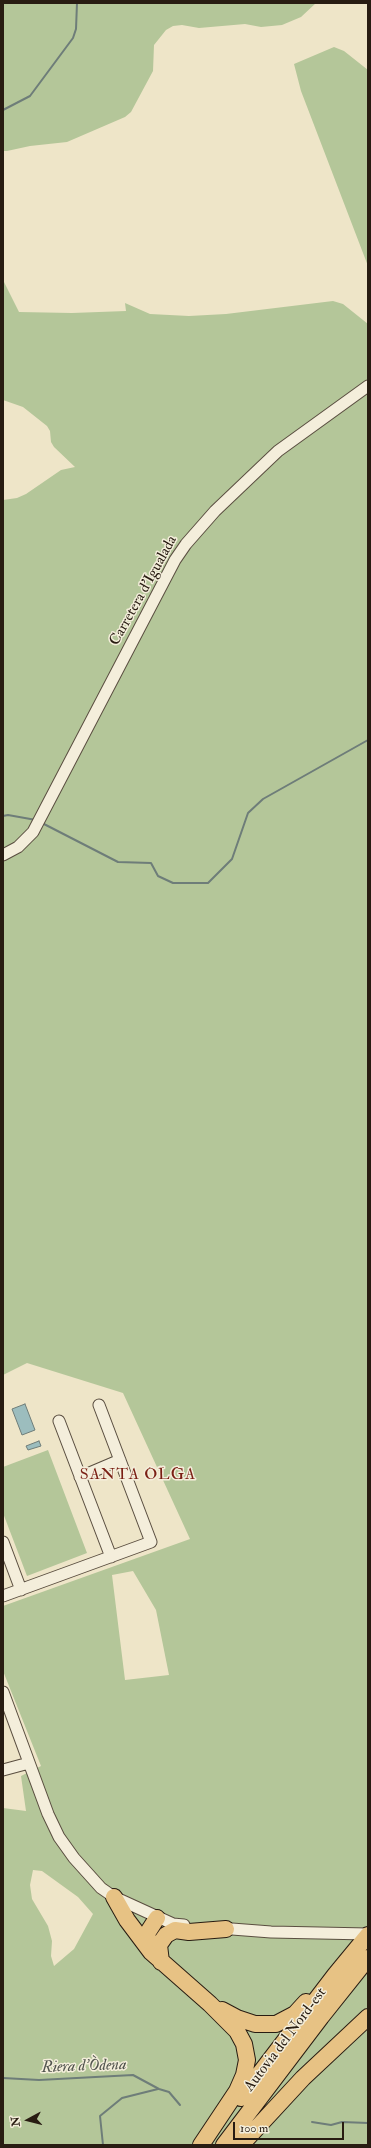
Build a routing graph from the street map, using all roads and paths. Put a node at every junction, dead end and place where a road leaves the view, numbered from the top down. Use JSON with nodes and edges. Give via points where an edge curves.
{"nodes":[{"id":1,"x":368,"y":386,"type":"edge"},
{"id":2,"x":3,"y":855,"type":"edge"},
{"id":3,"x":99,"y":1405,"type":"dead end"},
{"id":4,"x":59,"y":1421,"type":"dead end"},
{"id":5,"x":120,"y":1460,"type":"junction"},
{"id":6,"x":80,"y":1477,"type":"junction"},
{"id":7,"x":3,"y":1542,"type":"edge"},
{"id":8,"x":111,"y":1557,"type":"junction"},
{"id":9,"x":21,"y":1590,"type":"junction"},
{"id":10,"x":3,"y":1596,"type":"edge"},
{"id":11,"x":5,"y":1695,"type":"edge"},
{"id":12,"x":29,"y":1763,"type":"junction"},
{"id":13,"x":3,"y":1770,"type":"edge"},
{"id":14,"x":114,"y":1898,"type":"junction"},
{"id":15,"x":157,"y":1918,"type":"junction"},
{"id":16,"x":226,"y":1929,"type":"junction"},
{"id":17,"x":368,"y":1935,"type":"edge"},
{"id":18,"x":153,"y":1945,"type":"junction"},
{"id":19,"x":362,"y":1954,"type":"edge"},
{"id":20,"x":335,"y":1975,"type":"junction"},
{"id":21,"x":210,"y":2004,"type":"junction"},
{"id":22,"x":368,"y":2017,"type":"edge"},
{"id":23,"x":201,"y":2145,"type":"edge"},
{"id":24,"x":204,"y":2145,"type":"edge"},
{"id":25,"x":224,"y":2145,"type":"edge"},
{"id":26,"x":241,"y":2145,"type":"edge"}],
"edges":[{"from":1,"to":2,"type":"street","name":"Carretera d'Igualada","via":[[278,451],[215,511],[186,544],[175,560],[39,821],[26,840]]},
{"from":3,"to":5,"type":"street"},
{"from":4,"to":6,"type":"street"},
{"from":5,"to":6,"type":"street"},
{"from":5,"to":8,"type":"street","via":[[151,1542]]},
{"from":6,"to":8,"type":"street"},
{"from":7,"to":9,"type":"street"},
{"from":8,"to":9,"type":"street"},
{"from":9,"to":10,"type":"street"},
{"from":11,"to":12,"type":"street"},
{"from":12,"to":13,"type":"street"},
{"from":12,"to":14,"type":"street","via":[[59,1837],[101,1888]]},
{"from":14,"to":15,"type":"street"},
{"from":14,"to":18,"type":"highway","via":[[127,1920]]},
{"from":15,"to":16,"type":"street","via":[[173,1924]]},
{"from":15,"to":18,"type":"highway","via":[[148,1932]]},
{"from":16,"to":17,"type":"street"},
{"from":16,"to":18,"type":"highway","via":[[189,1932],[175,1930]]},
{"from":17,"to":19,"type":"highway","name":"Autovia del Nord-est"},
{"from":18,"to":21,"type":"highway","via":[[161,1962]]},
{"from":19,"to":20,"type":"highway","name":"Autovia del Nord-est"},
{"from":19,"to":25,"type":"highway","name":"Autovia del Nord-est","via":[[321,2017]]},
{"from":20,"to":21,"type":"highway","via":[[295,2014],[276,2024],[249,2022]]},
{"from":20,"to":24,"type":"highway","name":"Autovia del Nord-est"},
{"from":21,"to":23,"type":"highway","via":[[237,2031],[244,2044],[247,2060],[244,2076],[237,2090]]},
{"from":22,"to":26,"type":"highway","via":[[303,2078]]}]}
